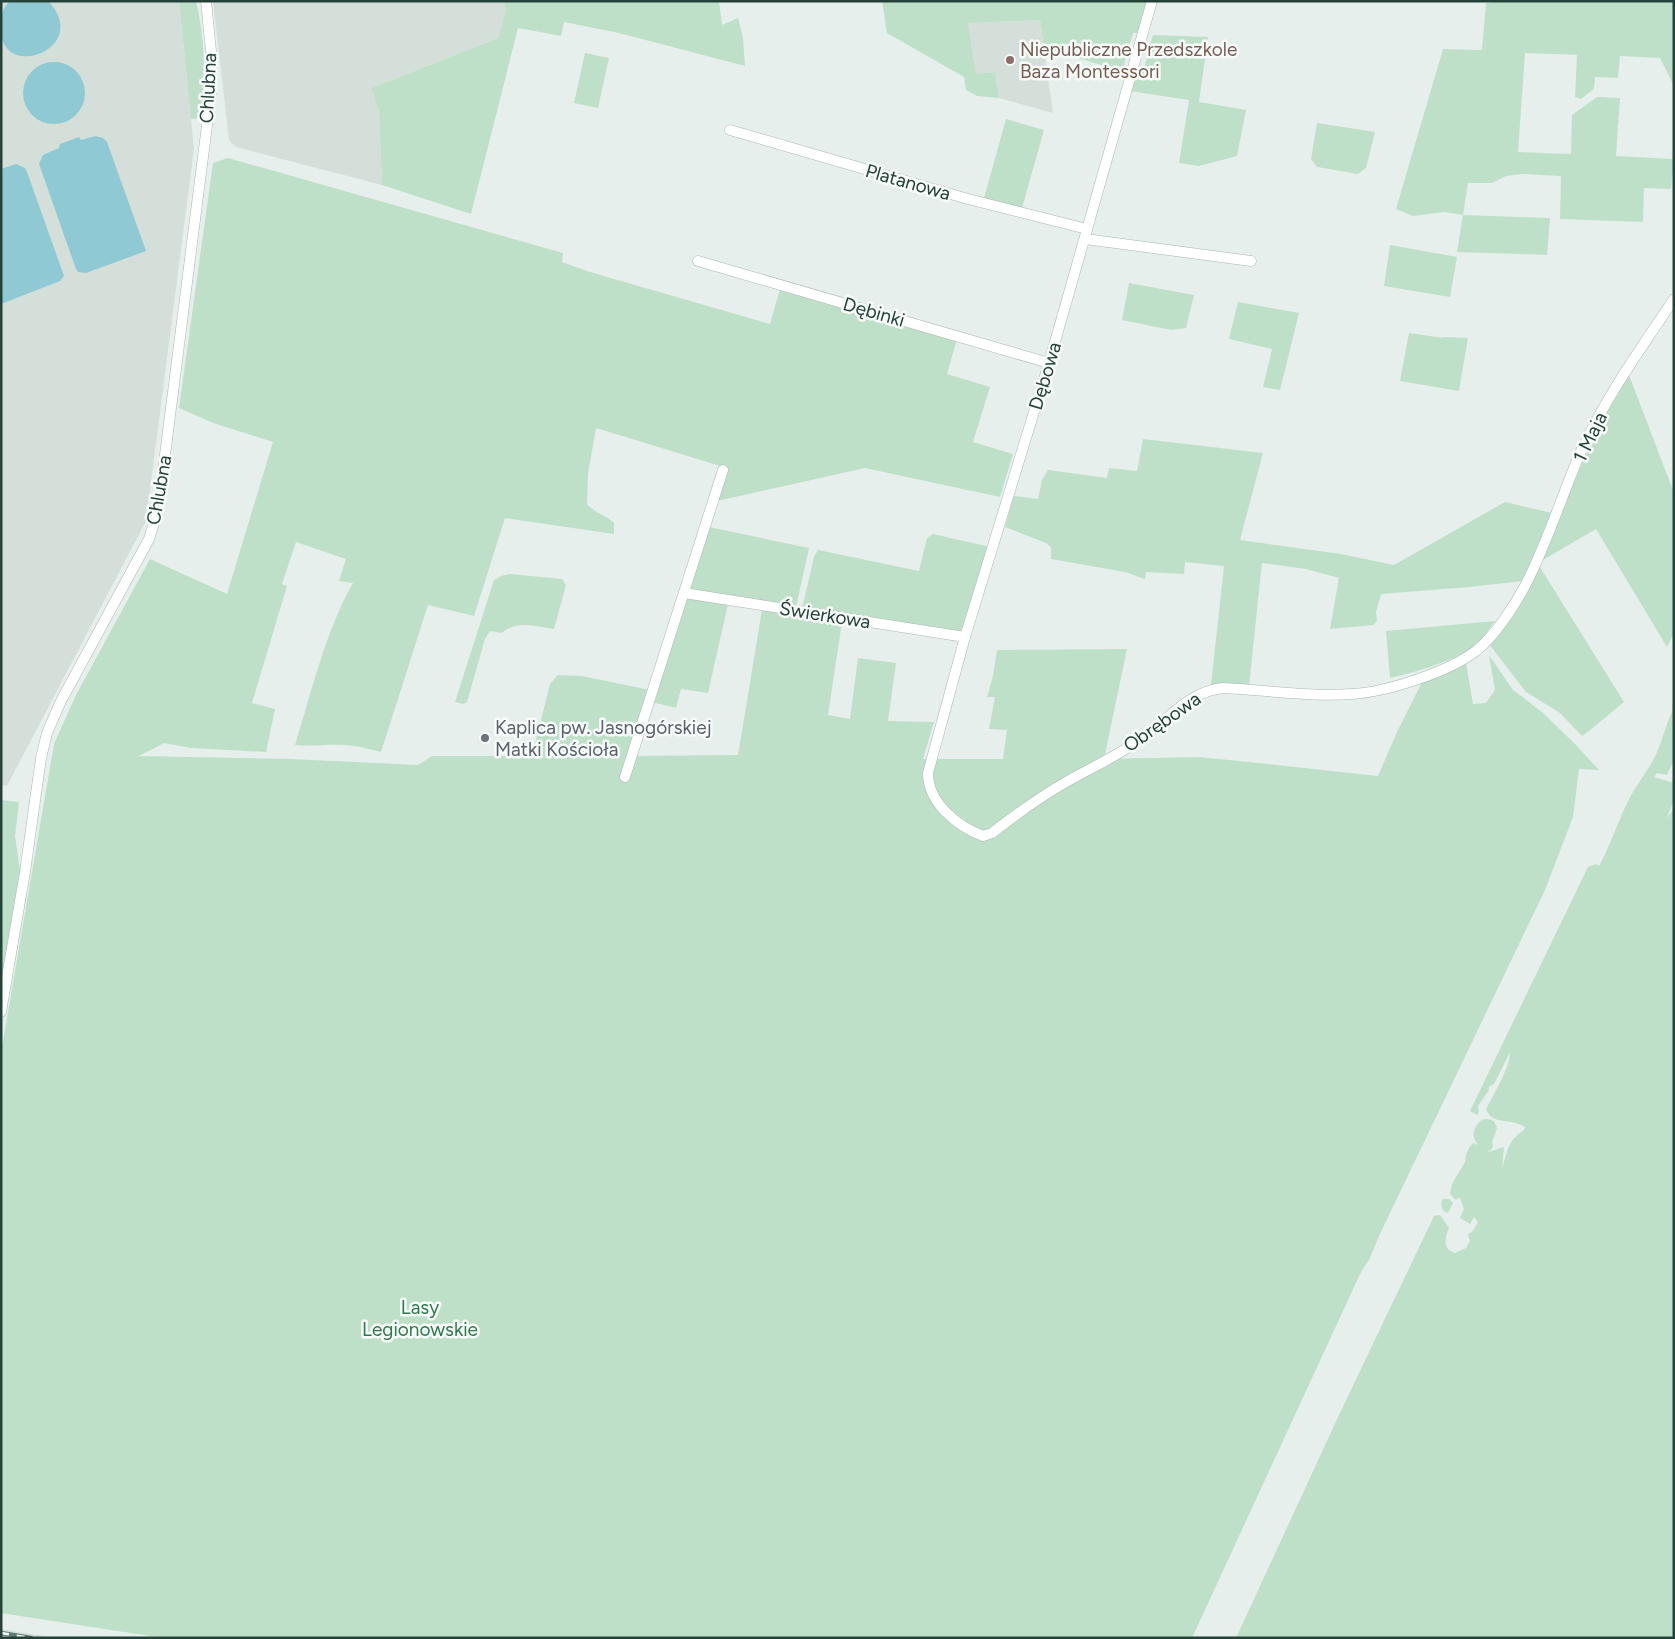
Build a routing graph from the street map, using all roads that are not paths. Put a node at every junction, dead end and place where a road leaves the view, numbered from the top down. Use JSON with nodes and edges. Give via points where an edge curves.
{"nodes":[{"id":1,"x":206,"y":1,"type":"edge"},
{"id":2,"x":1152,"y":1,"type":"edge"},
{"id":3,"x":730,"y":130,"type":"dead end"},
{"id":4,"x":1086,"y":234,"type":"junction"},
{"id":5,"x":698,"y":261,"type":"dead end"},
{"id":6,"x":1251,"y":261,"type":"dead end"},
{"id":7,"x":1674,"y":299,"type":"edge"},
{"id":8,"x":1049,"y":363,"type":"junction"},
{"id":9,"x":723,"y":470,"type":"dead end"},
{"id":10,"x":1525,"y":585,"type":"joint"},
{"id":11,"x":684,"y":594,"type":"junction"},
{"id":12,"x":965,"y":637,"type":"junction"},
{"id":13,"x":934,"y":750,"type":"joint"},
{"id":14,"x":626,"y":777,"type":"dead end"},
{"id":15,"x":4,"y":977,"type":"edge"},
{"id":16,"x":1,"y":1012,"type":"edge"}],
"edges":[{"from":1,"to":15,"type":"street","name":"Chlubna","via":[[211,51],[210,94],[158,510],[149,539],[61,701],[47,733]]},
{"from":2,"to":4,"type":"street","name":"Dębowa"},
{"from":3,"to":4,"type":"street","name":"Platanowa"},
{"from":4,"to":6,"type":"street","name":"Platanowa"},
{"from":4,"to":8,"type":"street","name":"Dębowa"},
{"from":5,"to":8,"type":"street","name":"Dębinki"},
{"from":7,"to":10,"type":"street","name":"1 Maja","via":[[1604,407],[1582,450]]},
{"from":8,"to":12,"type":"street","name":"Dębowa"},
{"from":9,"to":11,"type":"street"},
{"from":10,"to":13,"type":"street","name":"Obrębowa","via":[[1490,637],[1462,659],[1420,678],[1372,692],[1322,694],[1223,688],[1202,692],[1144,737],[1058,786],[983,836],[945,812],[934,796],[928,783],[928,773]]},
{"from":11,"to":12,"type":"street","name":"Świerkowa"},
{"from":11,"to":14,"type":"street"},
{"from":12,"to":13,"type":"street","name":"Dębowa"},
{"from":15,"to":16,"type":"street","name":"Chlubna"}]}
